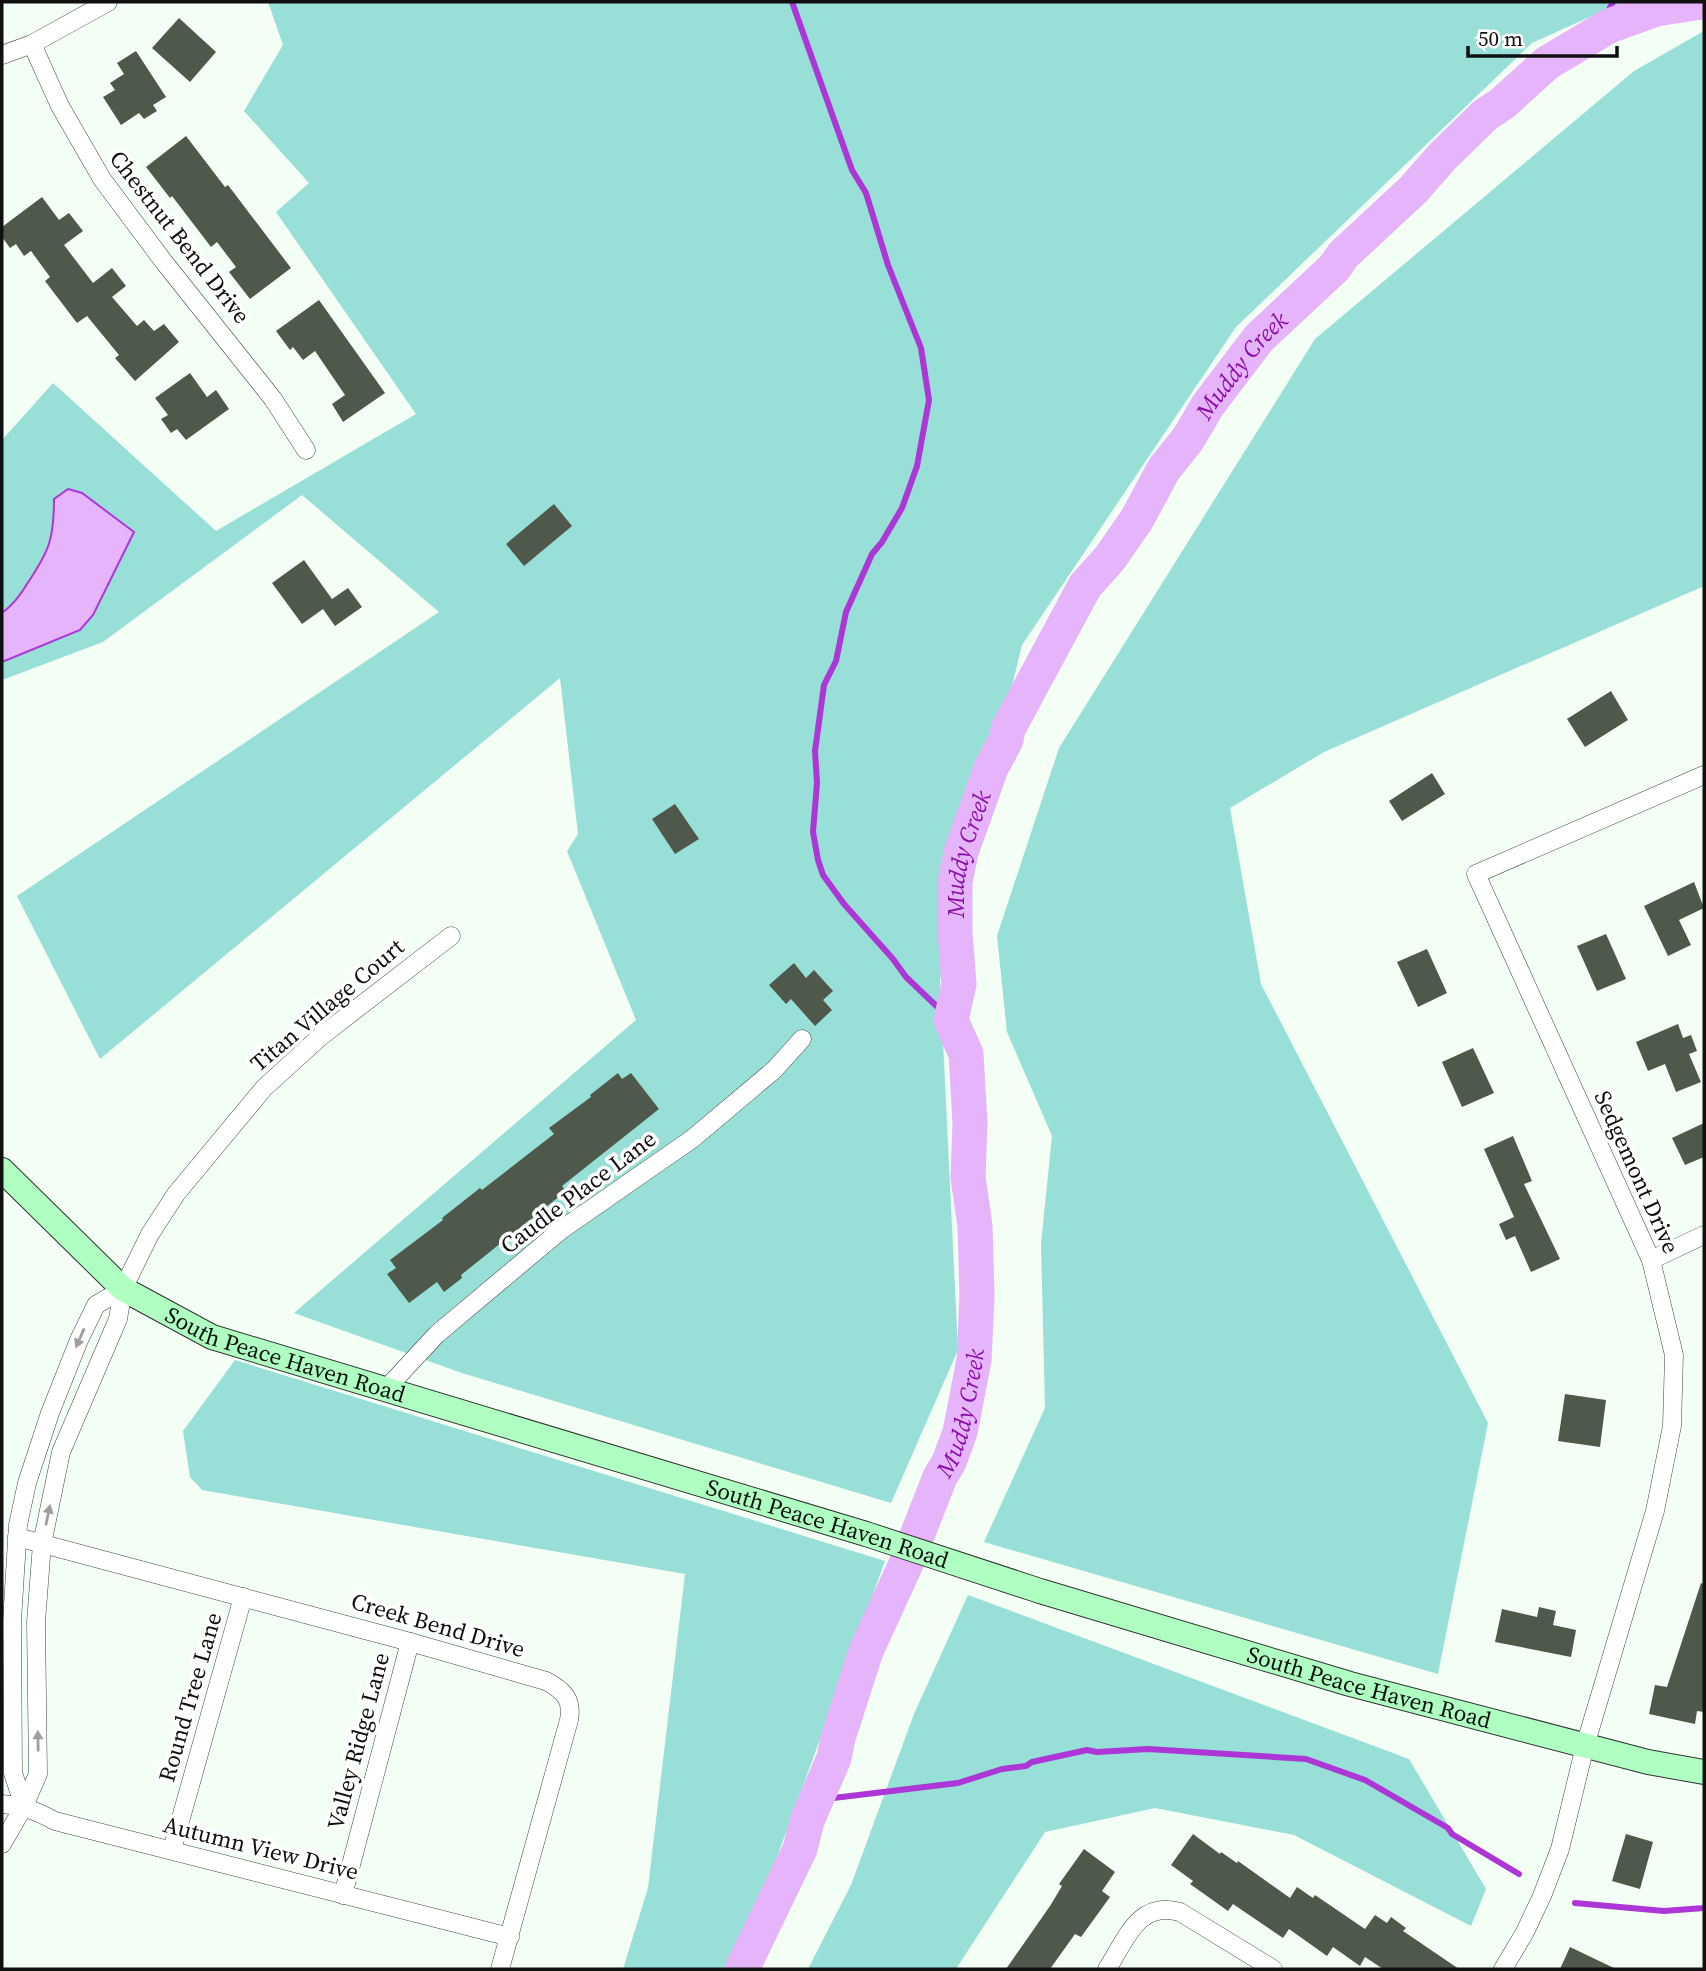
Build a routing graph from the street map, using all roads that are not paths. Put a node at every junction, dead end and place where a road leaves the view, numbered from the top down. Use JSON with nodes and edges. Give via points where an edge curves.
{"nodes":[{"id":1,"x":108,"y":2,"type":"edge"},
{"id":2,"x":32,"y":44,"type":"junction"},
{"id":3,"x":2,"y":55,"type":"edge"},
{"id":4,"x":306,"y":450,"type":"dead end"},
{"id":5,"x":1704,"y":775,"type":"edge"},
{"id":6,"x":451,"y":936,"type":"dead end"},
{"id":7,"x":802,"y":1039,"type":"dead end"},
{"id":8,"x":2,"y":1170,"type":"edge"},
{"id":9,"x":1704,"y":1235,"type":"edge"},
{"id":10,"x":1651,"y":1261,"type":"junction"},
{"id":11,"x":123,"y":1289,"type":"junction"},
{"id":12,"x":386,"y":1389,"type":"junction"},
{"id":13,"x":17,"y":1537,"type":"junction"},
{"id":14,"x":42,"y":1544,"type":"junction"},
{"id":15,"x":243,"y":1597,"type":"junction"},
{"id":16,"x":7,"y":1622,"type":"edge"},
{"id":17,"x":36,"y":1622,"type":"junction"},
{"id":18,"x":410,"y":1642,"type":"junction"},
{"id":19,"x":1585,"y":1746,"type":"junction"},
{"id":20,"x":1704,"y":1772,"type":"edge"},
{"id":21,"x":2,"y":1804,"type":"edge"},
{"id":22,"x":24,"y":1806,"type":"junction"},
{"id":23,"x":2,"y":1844,"type":"edge"},
{"id":24,"x":172,"y":1850,"type":"junction"},
{"id":25,"x":343,"y":1895,"type":"junction"},
{"id":26,"x":510,"y":1937,"type":"junction"},
{"id":27,"x":500,"y":1969,"type":"edge"},
{"id":28,"x":1107,"y":1969,"type":"edge"},
{"id":29,"x":1273,"y":1969,"type":"edge"},
{"id":30,"x":1503,"y":1969,"type":"edge"}],
"edges":[{"from":1,"to":2,"type":"street"},
{"from":2,"to":3,"type":"street"},
{"from":2,"to":4,"type":"street","name":"Chestnut Bend Drive","via":[[60,106],[102,179],[273,399]]},
{"from":5,"to":10,"type":"street","name":"Sedgemont Drive","via":[[1476,874]]},
{"from":6,"to":11,"type":"street","name":"Titan Village Court","via":[[320,1037],[264,1088],[176,1194]]},
{"from":7,"to":12,"type":"street","name":"Caudle Place Lane","via":[[774,1070],[692,1139],[561,1230],[437,1334]]},
{"from":8,"to":11,"type":"main road","name":"South Peace Haven Road"},
{"from":9,"to":10,"type":"street"},
{"from":10,"to":19,"type":"street","name":"Sedgemont Drive","via":[[1674,1355],[1672,1426],[1655,1511]]},
{"from":11,"to":12,"type":"main road","name":"South Peace Haven Road","via":[[212,1337]]},
{"from":11,"to":13,"type":"street","one_way":true,"via":[[96,1305],[79,1340],[27,1483]]},
{"from":14,"to":11,"type":"street","one_way":true,"via":[[61,1452],[118,1319]]},
{"from":12,"to":19,"type":"main road","name":"South Peace Haven Road","via":[[1350,1684]]},
{"from":13,"to":14,"type":"street","name":"Creek Bend Drive"},
{"from":13,"to":16,"type":"street"},
{"from":14,"to":15,"type":"street","name":"Creek Bend Drive"},
{"from":14,"to":17,"type":"street"},
{"from":15,"to":18,"type":"street","name":"Creek Bend Drive"},
{"from":15,"to":24,"type":"street","name":"Round Tree Lane"},
{"from":16,"to":17,"type":"street"},
{"from":16,"to":22,"type":"street","via":[[13,1773]]},
{"from":22,"to":17,"type":"street","one_way":true,"via":[[38,1774]]},
{"from":18,"to":25,"type":"street","name":"Valley Ridge Lane"},
{"from":18,"to":26,"type":"street","name":"Creek Bend Drive","via":[[546,1681],[569,1700],[569,1720]]},
{"from":19,"to":20,"type":"main road","name":"South Peace Haven Road"},
{"from":19,"to":30,"type":"street","name":"Sedgemont Drive","via":[[1548,1882]]},
{"from":21,"to":22,"type":"street","name":"Autumn View Drive"},
{"from":22,"to":23,"type":"street"},
{"from":22,"to":24,"type":"street","name":"Autumn View Drive","via":[[55,1821]]},
{"from":24,"to":25,"type":"street","name":"Autumn View Drive"},
{"from":25,"to":26,"type":"street","name":"Autumn View Drive"},
{"from":26,"to":27,"type":"street","name":"Creek Bend Drive"},
{"from":28,"to":29,"type":"street","via":[[1144,1915],[1168,1909]]}]}
